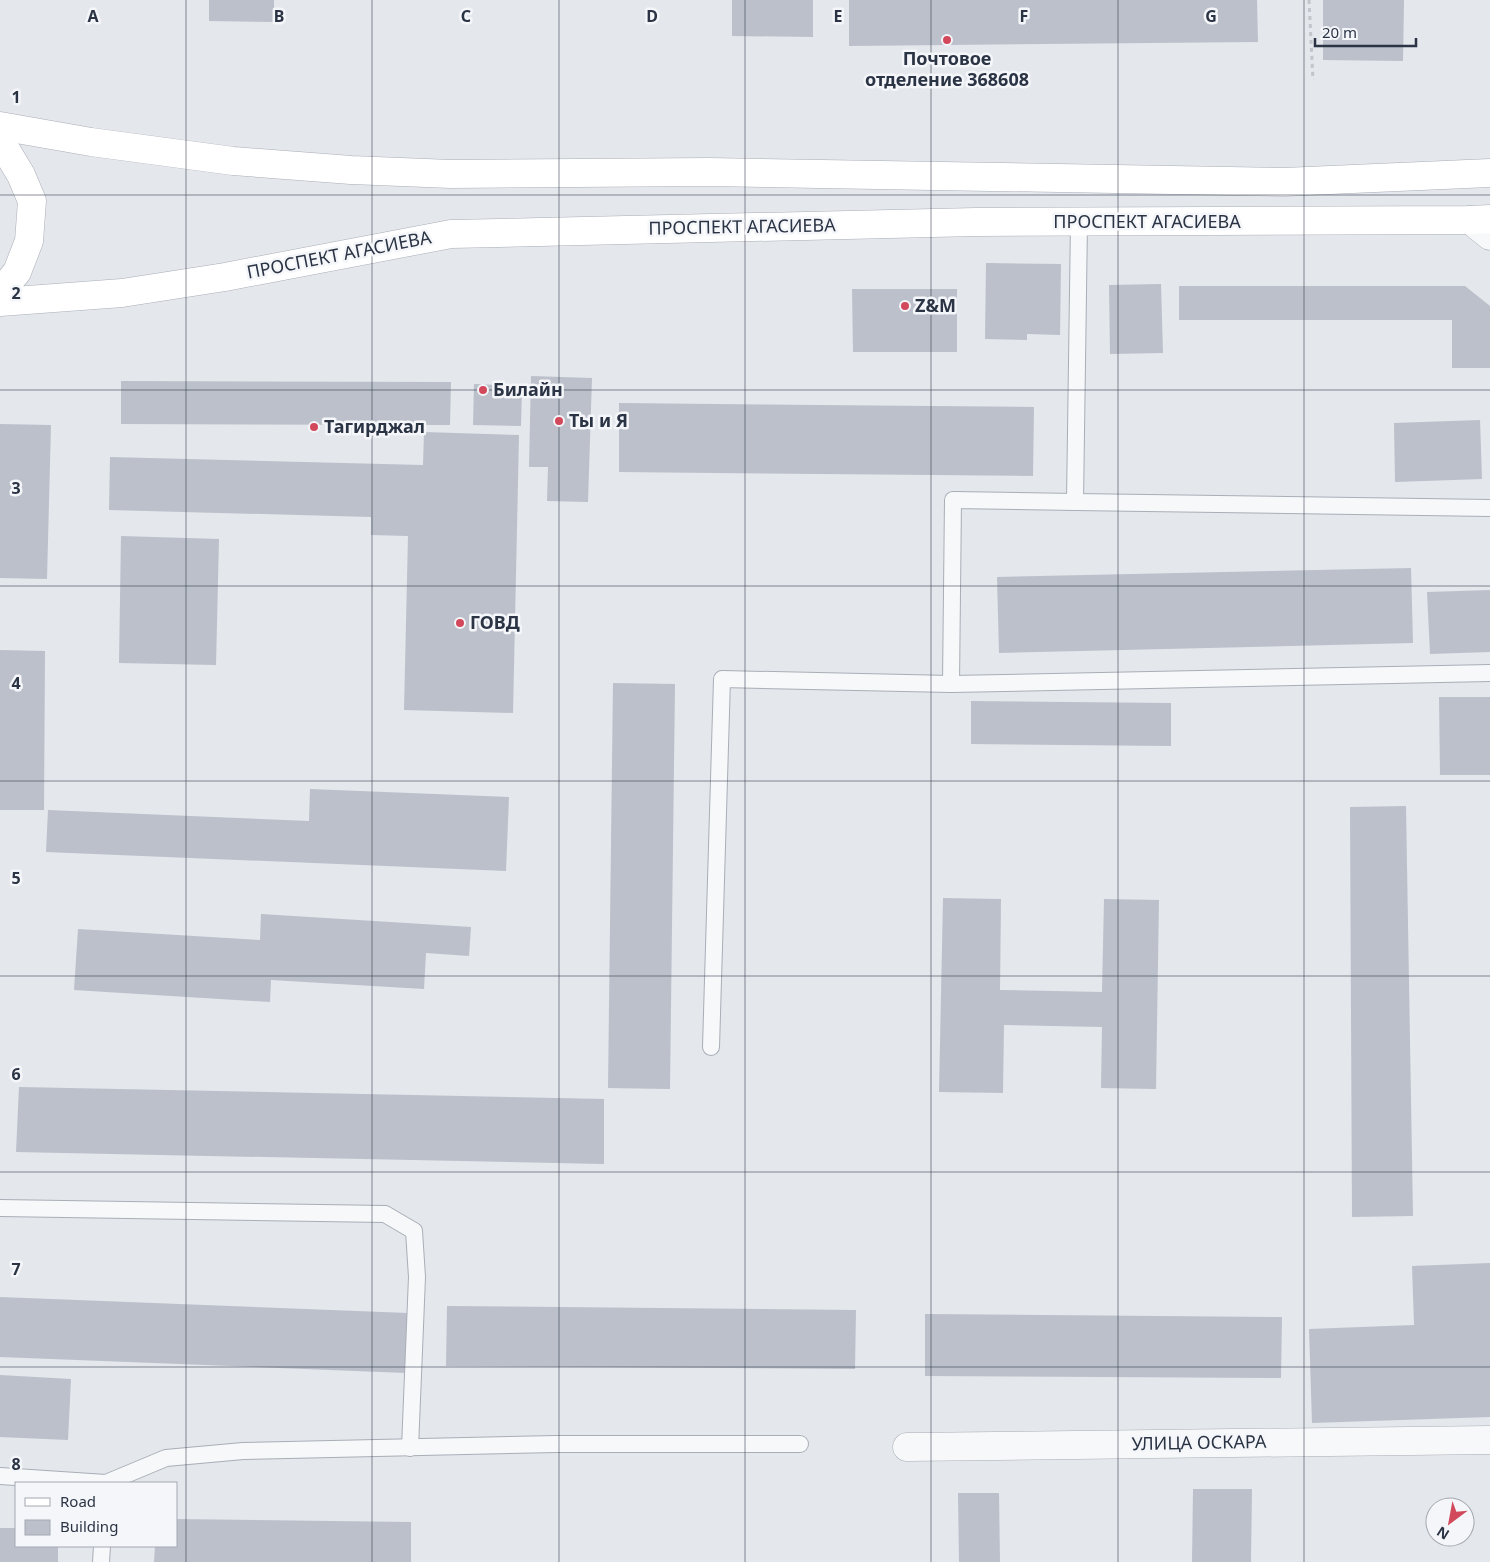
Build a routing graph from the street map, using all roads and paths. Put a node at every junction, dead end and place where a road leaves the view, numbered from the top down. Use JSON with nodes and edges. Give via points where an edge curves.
{"nodes":[{"id":1,"x":1309,"y":0,"type":"edge"},
{"id":2,"x":1313,"y":80,"type":"dead end"},
{"id":3,"x":0,"y":126,"type":"edge"},
{"id":4,"x":0,"y":140,"type":"edge"},
{"id":5,"x":1490,"y":173,"type":"edge"},
{"id":6,"x":1079,"y":222,"type":"junction"},
{"id":7,"x":1483,"y":225,"type":"edge"},
{"id":8,"x":0,"y":292,"type":"edge"},
{"id":9,"x":0,"y":302,"type":"edge"},
{"id":10,"x":1075,"y":502,"type":"junction"},
{"id":11,"x":1490,"y":508,"type":"edge"},
{"id":12,"x":1490,"y":673,"type":"edge"},
{"id":13,"x":951,"y":684,"type":"junction"},
{"id":14,"x":711,"y":1046,"type":"dead end"},
{"id":15,"x":0,"y":1208,"type":"edge"},
{"id":16,"x":1490,"y":1440,"type":"edge"},
{"id":17,"x":800,"y":1444,"type":"dead end"},
{"id":18,"x":907,"y":1447,"type":"dead end"},
{"id":19,"x":410,"y":1448,"type":"junction"},
{"id":20,"x":0,"y":1476,"type":"edge"},
{"id":21,"x":91,"y":1482,"type":"edge"},
{"id":22,"x":108,"y":1482,"type":"edge"},
{"id":23,"x":102,"y":1547,"type":"edge"},
{"id":24,"x":101,"y":1562,"type":"edge"}],
"edges":[{"from":1,"to":2,"type":"path"},
{"from":3,"to":5,"type":"main road","via":[[233,161],[441,174],[709,172],[1284,182]]},
{"from":4,"to":8,"type":"main road","via":[[32,201],[29,241],[17,272]]},
{"from":6,"to":7,"type":"main road","name":"ПРОСПЕКТ АГАСИЕВА"},
{"from":6,"to":9,"type":"main road","name":"ПРОСПЕКТ АГАСИЕВА","via":[[451,234],[122,293]]},
{"from":6,"to":10,"type":"lane"},
{"from":10,"to":11,"type":"lane"},
{"from":10,"to":13,"type":"lane","via":[[953,500]]},
{"from":12,"to":13,"type":"lane"},
{"from":13,"to":14,"type":"lane","via":[[722,678]]},
{"from":15,"to":19,"type":"lane","via":[[385,1214],[414,1231],[417,1277]]},
{"from":16,"to":18,"type":"street","name":"УЛИЦА ОСКАРА"},
{"from":17,"to":19,"type":"lane","via":[[556,1444]]},
{"from":19,"to":22,"type":"lane","via":[[243,1450],[166,1458]]},
{"from":20,"to":21,"type":"lane"},
{"from":23,"to":24,"type":"lane"}]}
